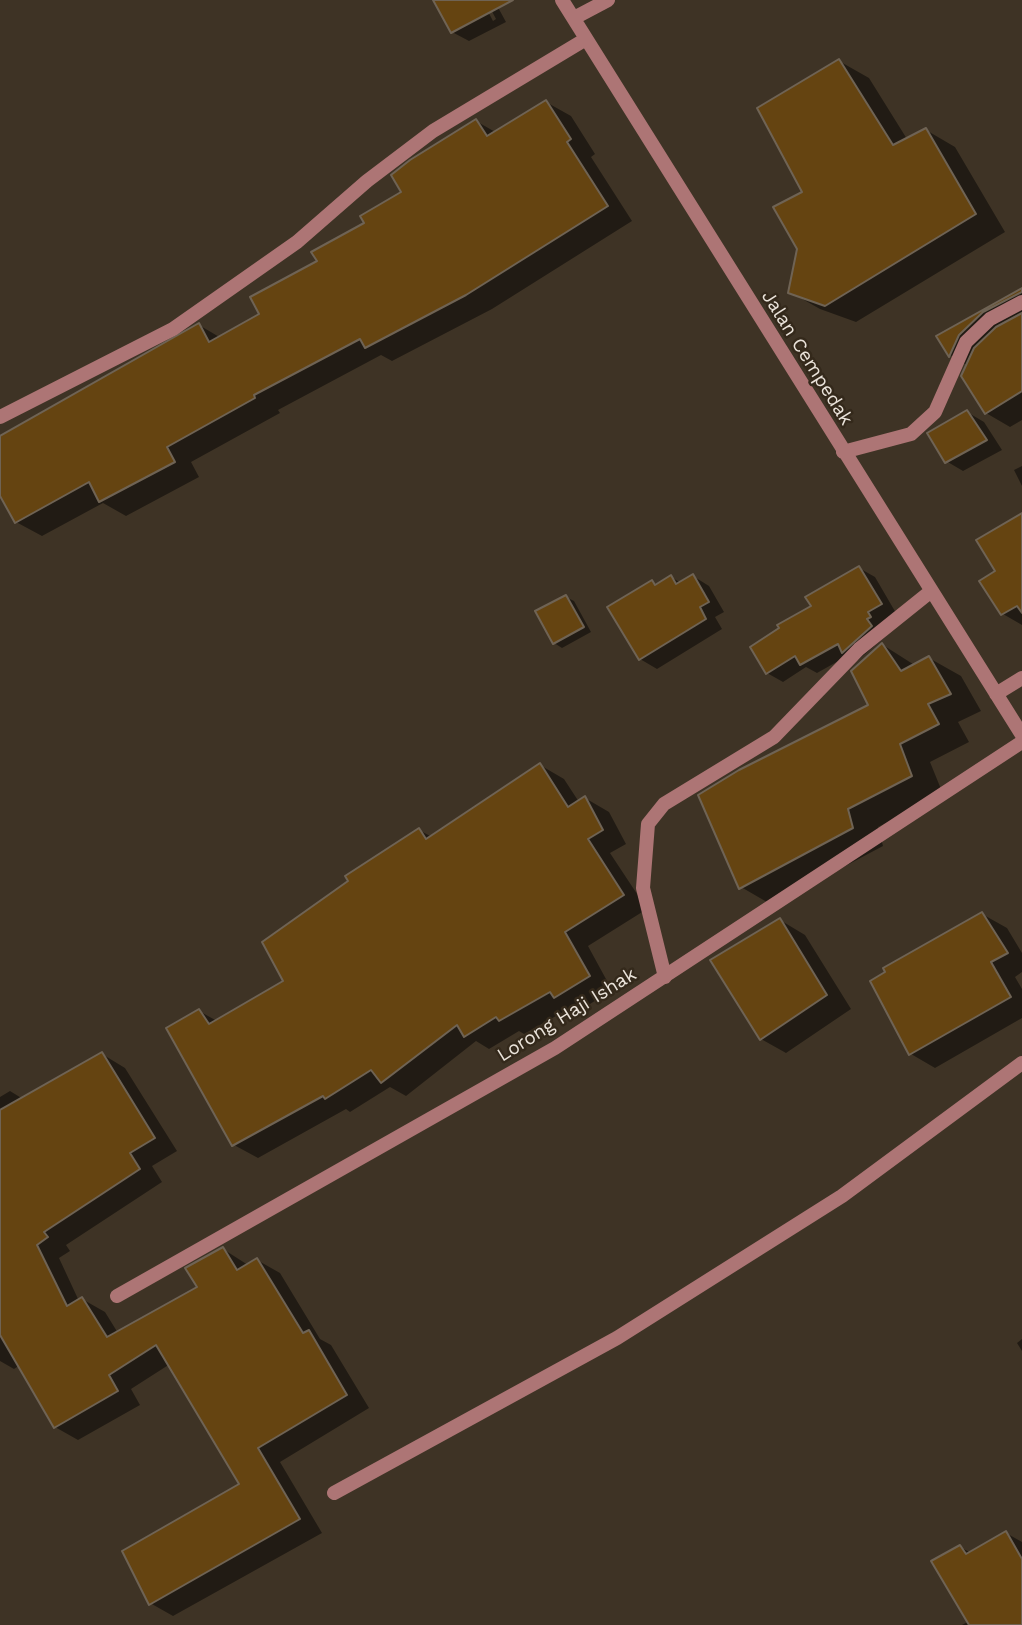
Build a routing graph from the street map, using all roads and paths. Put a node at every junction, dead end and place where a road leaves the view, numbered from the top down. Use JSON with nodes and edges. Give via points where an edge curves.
{"nodes":[{"id":1,"x":562,"y":0,"type":"edge"},
{"id":2,"x":608,"y":0,"type":"edge"},
{"id":3,"x":574,"y":18,"type":"junction"},
{"id":4,"x":586,"y":40,"type":"junction"},
{"id":5,"x":1022,"y":302,"type":"edge"},
{"id":6,"x":0,"y":417,"type":"edge"},
{"id":7,"x":843,"y":452,"type":"junction"},
{"id":8,"x":930,"y":592,"type":"junction"},
{"id":9,"x":1022,"y":678,"type":"edge"},
{"id":10,"x":996,"y":694,"type":"junction"},
{"id":11,"x":1022,"y":735,"type":"edge"},
{"id":12,"x":1022,"y":742,"type":"edge"},
{"id":13,"x":666,"y":977,"type":"junction"},
{"id":14,"x":1022,"y":1063,"type":"edge"},
{"id":15,"x":117,"y":1296,"type":"dead end"},
{"id":16,"x":334,"y":1493,"type":"dead end"}],
"edges":[{"from":1,"to":3,"type":"street","name":"Jalan Cempedak"},
{"from":2,"to":3,"type":"street"},
{"from":3,"to":4,"type":"street","name":"Jalan Cempedak"},
{"from":4,"to":6,"type":"street","via":[[433,131],[297,242],[173,329]]},
{"from":4,"to":7,"type":"street","name":"Jalan Cempedak"},
{"from":5,"to":7,"type":"street","via":[[990,319],[966,342],[935,412],[911,434]]},
{"from":7,"to":8,"type":"street","name":"Jalan Cempedak"},
{"from":8,"to":10,"type":"street","name":"Jalan Cempedak"},
{"from":8,"to":13,"type":"street","via":[[859,649],[774,737],[664,804],[648,824],[643,888]]},
{"from":9,"to":10,"type":"street"},
{"from":10,"to":11,"type":"street","name":"Jalan Cempedak"},
{"from":12,"to":13,"type":"street","name":"Lorong Haji Ishak"},
{"from":13,"to":15,"type":"street","name":"Lorong Haji Ishak","via":[[555,1048]]},
{"from":14,"to":16,"type":"street","via":[[842,1196],[617,1338]]}]}
